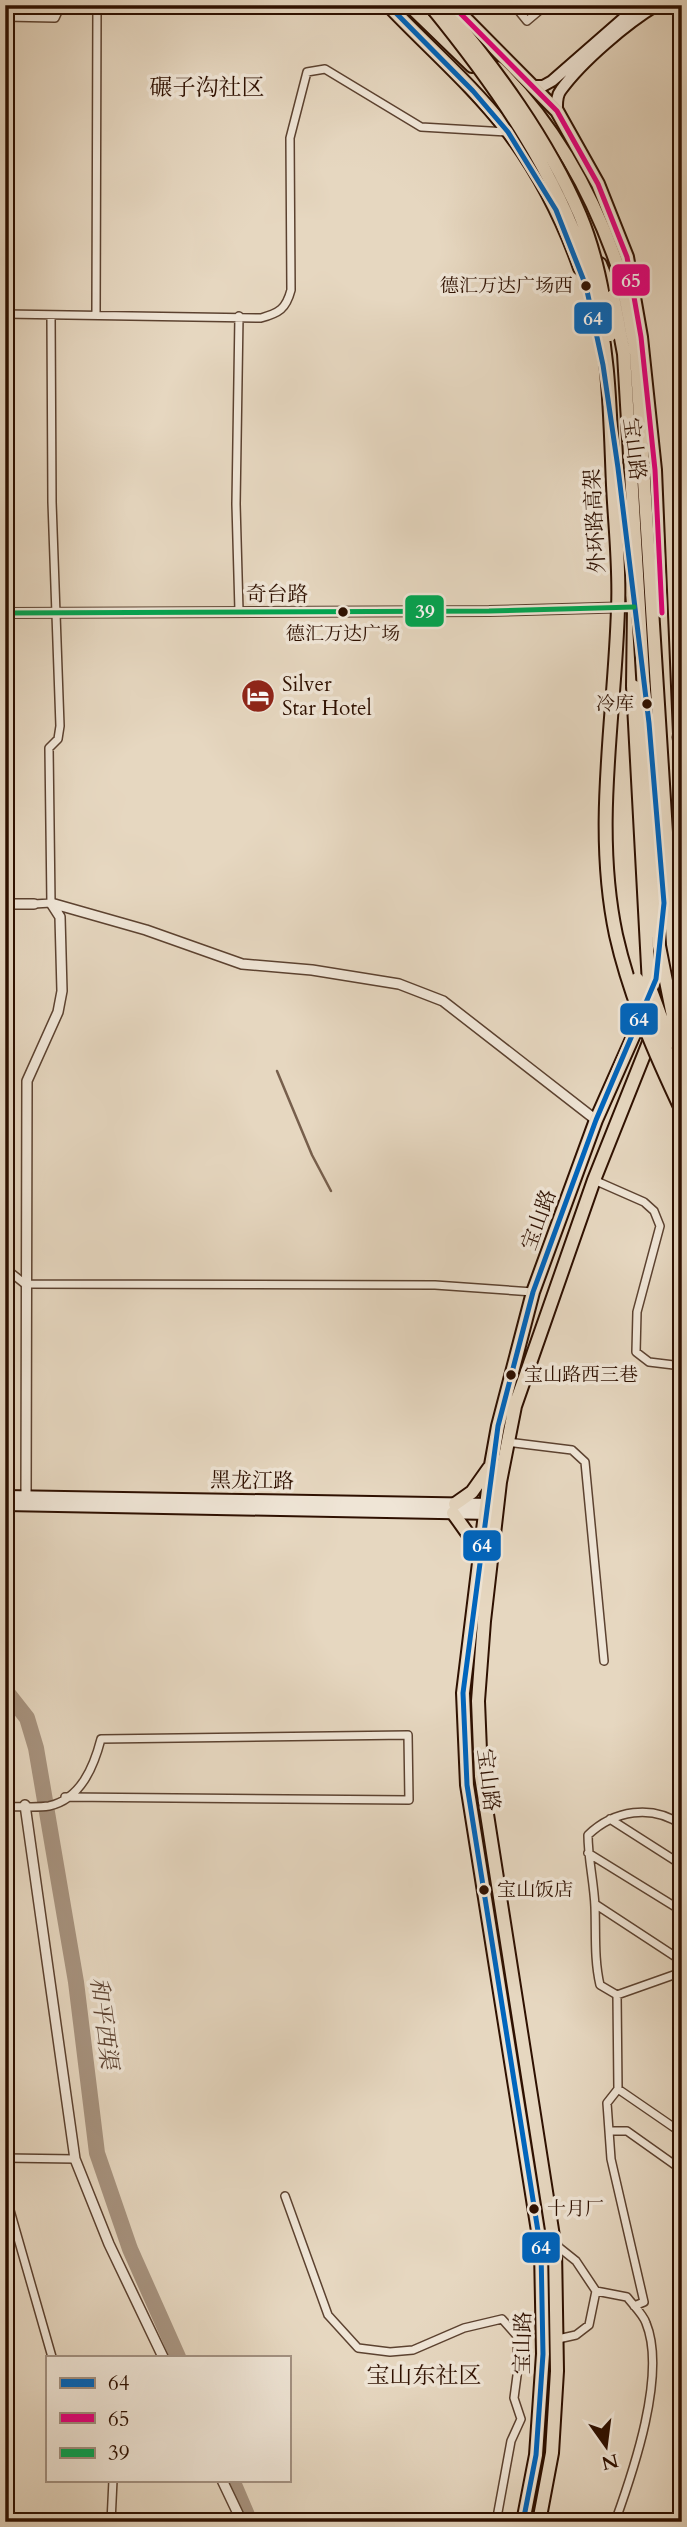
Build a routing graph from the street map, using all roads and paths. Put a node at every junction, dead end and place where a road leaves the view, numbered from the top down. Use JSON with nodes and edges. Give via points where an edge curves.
{"nodes":[{"id":1,"x":61,"y":5,"type":"edge"},
{"id":2,"x":97,"y":5,"type":"edge"},
{"id":3,"x":388,"y":5,"type":"edge"},
{"id":4,"x":410,"y":5,"type":"edge"},
{"id":5,"x":430,"y":5,"type":"edge"},
{"id":6,"x":442,"y":5,"type":"edge"},
{"id":7,"x":452,"y":5,"type":"edge"},
{"id":8,"x":514,"y":5,"type":"edge"},
{"id":9,"x":545,"y":5,"type":"edge"},
{"id":10,"x":647,"y":7,"type":"edge"},
{"id":11,"x":5,"y":17,"type":"edge"},
{"id":12,"x":535,"y":86,"type":"junction"},
{"id":13,"x":557,"y":111,"type":"junction"},
{"id":14,"x":508,"y":132,"type":"junction"},
{"id":15,"x":5,"y":314,"type":"edge"},
{"id":16,"x":96,"y":314,"type":"junction"},
{"id":17,"x":51,"y":315,"type":"junction"},
{"id":18,"x":239,"y":316,"type":"junction"},
{"id":19,"x":634,"y":607,"type":"junction"},
{"id":20,"x":239,"y":611,"type":"junction"},
{"id":21,"x":5,"y":612,"type":"edge"},
{"id":22,"x":56,"y":612,"type":"junction"},
{"id":23,"x":666,"y":733,"type":"junction"},
{"id":24,"x":682,"y":875,"type":"edge"},
{"id":25,"x":51,"y":902,"type":"junction"},
{"id":26,"x":5,"y":904,"type":"edge"},
{"id":27,"x":34,"y":904,"type":"joint"},
{"id":28,"x":682,"y":990,"type":"edge"},
{"id":29,"x":682,"y":1061,"type":"edge"},
{"id":30,"x":682,"y":1073,"type":"edge"},
{"id":31,"x":682,"y":1089,"type":"edge"},
{"id":32,"x":682,"y":1111,"type":"edge"},
{"id":33,"x":596,"y":1120,"type":"junction"},
{"id":34,"x":594,"y":1180,"type":"junction"},
{"id":35,"x":5,"y":1268,"type":"edge"},
{"id":36,"x":25,"y":1284,"type":"junction"},
{"id":37,"x":533,"y":1292,"type":"junction"},
{"id":38,"x":682,"y":1366,"type":"edge"},
{"id":39,"x":507,"y":1442,"type":"junction"},
{"id":40,"x":491,"y":1465,"type":"junction"},
{"id":41,"x":5,"y":1496,"type":"edge"},
{"id":42,"x":26,"y":1500,"type":"junction"},
{"id":43,"x":5,"y":1505,"type":"edge"},
{"id":44,"x":454,"y":1508,"type":"junction"},
{"id":45,"x":491,"y":1509,"type":"junction"},
{"id":46,"x":479,"y":1561,"type":"junction"},
{"id":47,"x":604,"y":1661,"type":"dead end"},
{"id":48,"x":65,"y":1797,"type":"junction"},
{"id":49,"x":25,"y":1805,"type":"junction"},
{"id":50,"x":5,"y":1807,"type":"edge"},
{"id":51,"x":682,"y":1811,"type":"edge"},
{"id":52,"x":610,"y":1819,"type":"junction"},
{"id":53,"x":674,"y":1819,"type":"junction"},
{"id":54,"x":682,"y":1825,"type":"edge"},
{"id":55,"x":588,"y":1853,"type":"junction"},
{"id":56,"x":682,"y":1865,"type":"edge"},
{"id":57,"x":595,"y":1904,"type":"junction"},
{"id":58,"x":682,"y":1911,"type":"edge"},
{"id":59,"x":682,"y":1961,"type":"edge"},
{"id":60,"x":682,"y":1972,"type":"edge"},
{"id":61,"x":617,"y":1995,"type":"junction"},
{"id":62,"x":618,"y":2090,"type":"junction"},
{"id":63,"x":609,"y":2131,"type":"junction"},
{"id":64,"x":682,"y":2133,"type":"edge"},
{"id":65,"x":5,"y":2158,"type":"edge"},
{"id":66,"x":75,"y":2159,"type":"junction"},
{"id":67,"x":682,"y":2170,"type":"edge"},
{"id":68,"x":5,"y":2193,"type":"edge"},
{"id":69,"x":285,"y":2196,"type":"dead end"},
{"id":70,"x":554,"y":2244,"type":"junction"},
{"id":71,"x":596,"y":2291,"type":"junction"},
{"id":72,"x":634,"y":2306,"type":"junction"},
{"id":73,"x":558,"y":2339,"type":"junction"},
{"id":74,"x":52,"y":2356,"type":"edge"},
{"id":75,"x":163,"y":2356,"type":"edge"},
{"id":76,"x":113,"y":2482,"type":"edge"},
{"id":77,"x":223,"y":2482,"type":"edge"},
{"id":78,"x":498,"y":2512,"type":"dead end"},
{"id":79,"x":111,"y":2522,"type":"edge"},
{"id":80,"x":242,"y":2522,"type":"edge"},
{"id":81,"x":523,"y":2522,"type":"edge"},
{"id":82,"x":539,"y":2522,"type":"edge"},
{"id":83,"x":615,"y":2522,"type":"edge"}],
"edges":[{"from":1,"to":11,"type":"street","via":[[55,18]]},
{"from":2,"to":16,"type":"street"},
{"from":3,"to":14,"type":"main road","name":"宝山路"},
{"from":4,"to":29,"type":"main road","bridge":true,"via":[[520,113],[592,242],[613,296],[624,354],[659,946]]},
{"from":5,"to":28,"type":"main road","bridge":true,"via":[[514,85],[554,137],[606,229],[622,279],[636,353],[673,944]]},
{"from":5,"to":32,"type":"main road","name":"外环路高架","bridge":true,"via":[[479,65],[549,178],[573,227],[592,283],[608,370],[619,607],[605,832],[616,933],[634,1001]]},
{"from":6,"to":31,"type":"main road","name":"外环路高架","bridge":true,"via":[[486,57],[549,154],[580,216],[601,281],[614,361],[626,598],[611,823],[622,924],[640,992]]},
{"from":7,"to":12,"type":"main road","name":"宝山路"},
{"from":8,"to":9,"type":"street","via":[[527,21]]},
{"from":10,"to":12,"type":"main road","via":[[552,81]]},
{"from":10,"to":13,"type":"main road","via":[[559,92]]},
{"from":12,"to":13,"type":"main road","name":"宝山路"},
{"from":13,"to":23,"type":"main road","name":"宝山路","via":[[598,184],[627,257],[632,284],[655,471]]},
{"from":14,"to":18,"type":"street","via":[[421,127],[325,69],[307,72],[290,138],[288,304],[279,313],[261,318]]},
{"from":14,"to":19,"type":"main road","name":"宝山路","via":[[556,211],[586,286],[603,365]]},
{"from":15,"to":17,"type":"street"},
{"from":16,"to":17,"type":"street"},
{"from":16,"to":18,"type":"street"},
{"from":17,"to":22,"type":"street"},
{"from":18,"to":20,"type":"street"},
{"from":19,"to":20,"type":"street","name":"奇台路"},
{"from":19,"to":30,"type":"main road","bridge":true,"via":[[633,686],[649,985]]},
{"from":19,"to":33,"type":"main road","name":"宝山路","via":[[664,903],[656,979]]},
{"from":20,"to":22,"type":"street","name":"奇台路"},
{"from":21,"to":22,"type":"street","name":"奇台路"},
{"from":22,"to":25,"type":"street","via":[[62,741],[48,748]]},
{"from":23,"to":24,"type":"main road"},
{"from":23,"to":34,"type":"main road","name":"宝山路","via":[[677,900],[673,982]]},
{"from":25,"to":27,"type":"street"},
{"from":25,"to":33,"type":"street","via":[[146,929],[242,964],[398,984],[443,1000]]},
{"from":25,"to":36,"type":"street","via":[[60,917],[62,991],[58,1012],[27,1081]]},
{"from":26,"to":27,"type":"street"},
{"from":33,"to":37,"type":"main road","name":"宝山路"},
{"from":34,"to":38,"type":"street","via":[[654,1211],[660,1226],[636,1312],[636,1352],[649,1362]]},
{"from":34,"to":39,"type":"main road","name":"宝山路","via":[[521,1388]]},
{"from":35,"to":36,"type":"street"},
{"from":36,"to":37,"type":"street","via":[[435,1285]]},
{"from":36,"to":42,"type":"street"},
{"from":37,"to":40,"type":"main road","name":"宝山路"},
{"from":39,"to":45,"type":"main road","name":"宝山路"},
{"from":39,"to":47,"type":"street","via":[[572,1450],[585,1462]]},
{"from":40,"to":44,"type":"main road"},
{"from":40,"to":45,"type":"main road","name":"宝山路"},
{"from":41,"to":42,"type":"main road","name":"黑龙江路"},
{"from":42,"to":43,"type":"main road","name":"黑龙江路"},
{"from":42,"to":44,"type":"main road","name":"黑龙江路"},
{"from":44,"to":45,"type":"main road","name":"黑龙江路"},
{"from":44,"to":46,"type":"main road"},
{"from":45,"to":46,"type":"main road","name":"宝山路"},
{"from":45,"to":70,"type":"main road","name":"宝山路","via":[[479,1682],[480,1759]]},
{"from":46,"to":81,"type":"main road","name":"宝山路","via":[[463,1693],[464,1755],[541,2250],[543,2354],[536,2455]]},
{"from":48,"to":48,"type":"street","via":[[409,1800],[408,1735],[101,1739],[92,1770]]},
{"from":48,"to":49,"type":"street","via":[[50,1806]]},
{"from":49,"to":50,"type":"street"},
{"from":49,"to":66,"type":"street"},
{"from":51,"to":53,"type":"street"},
{"from":52,"to":53,"type":"street","via":[[641,1810]]},
{"from":52,"to":55,"type":"street","via":[[588,1835]]},
{"from":52,"to":56,"type":"street"},
{"from":53,"to":54,"type":"street"},
{"from":55,"to":57,"type":"street"},
{"from":55,"to":58,"type":"street"},
{"from":57,"to":59,"type":"street"},
{"from":57,"to":61,"type":"street","via":[[595,1962],[600,1985]]},
{"from":60,"to":61,"type":"street"},
{"from":61,"to":62,"type":"street"},
{"from":62,"to":63,"type":"street","via":[[607,2103]]},
{"from":62,"to":64,"type":"street"},
{"from":63,"to":67,"type":"street","via":[[627,2131]]},
{"from":63,"to":72,"type":"street","via":[[611,2159],[644,2302]]},
{"from":65,"to":66,"type":"street"},
{"from":66,"to":75,"type":"street"},
{"from":68,"to":74,"type":"street"},
{"from":69,"to":78,"type":"street","via":[[328,2315],[358,2348],[413,2350],[464,2328],[502,2319],[517,2336],[514,2398],[521,2419],[511,2441]]},
{"from":70,"to":71,"type":"street","via":[[576,2261]]},
{"from":70,"to":73,"type":"main road","name":"宝山路"},
{"from":71,"to":72,"type":"street","via":[[627,2297]]},
{"from":71,"to":73,"type":"street","via":[[589,2325],[576,2335]]},
{"from":72,"to":83,"type":"street","via":[[646,2322],[651,2346],[648,2414],[634,2472]]},
{"from":73,"to":82,"type":"main road","name":"宝山路","via":[[552,2453]]},
{"from":76,"to":79,"type":"street"},
{"from":77,"to":80,"type":"street"}]}
